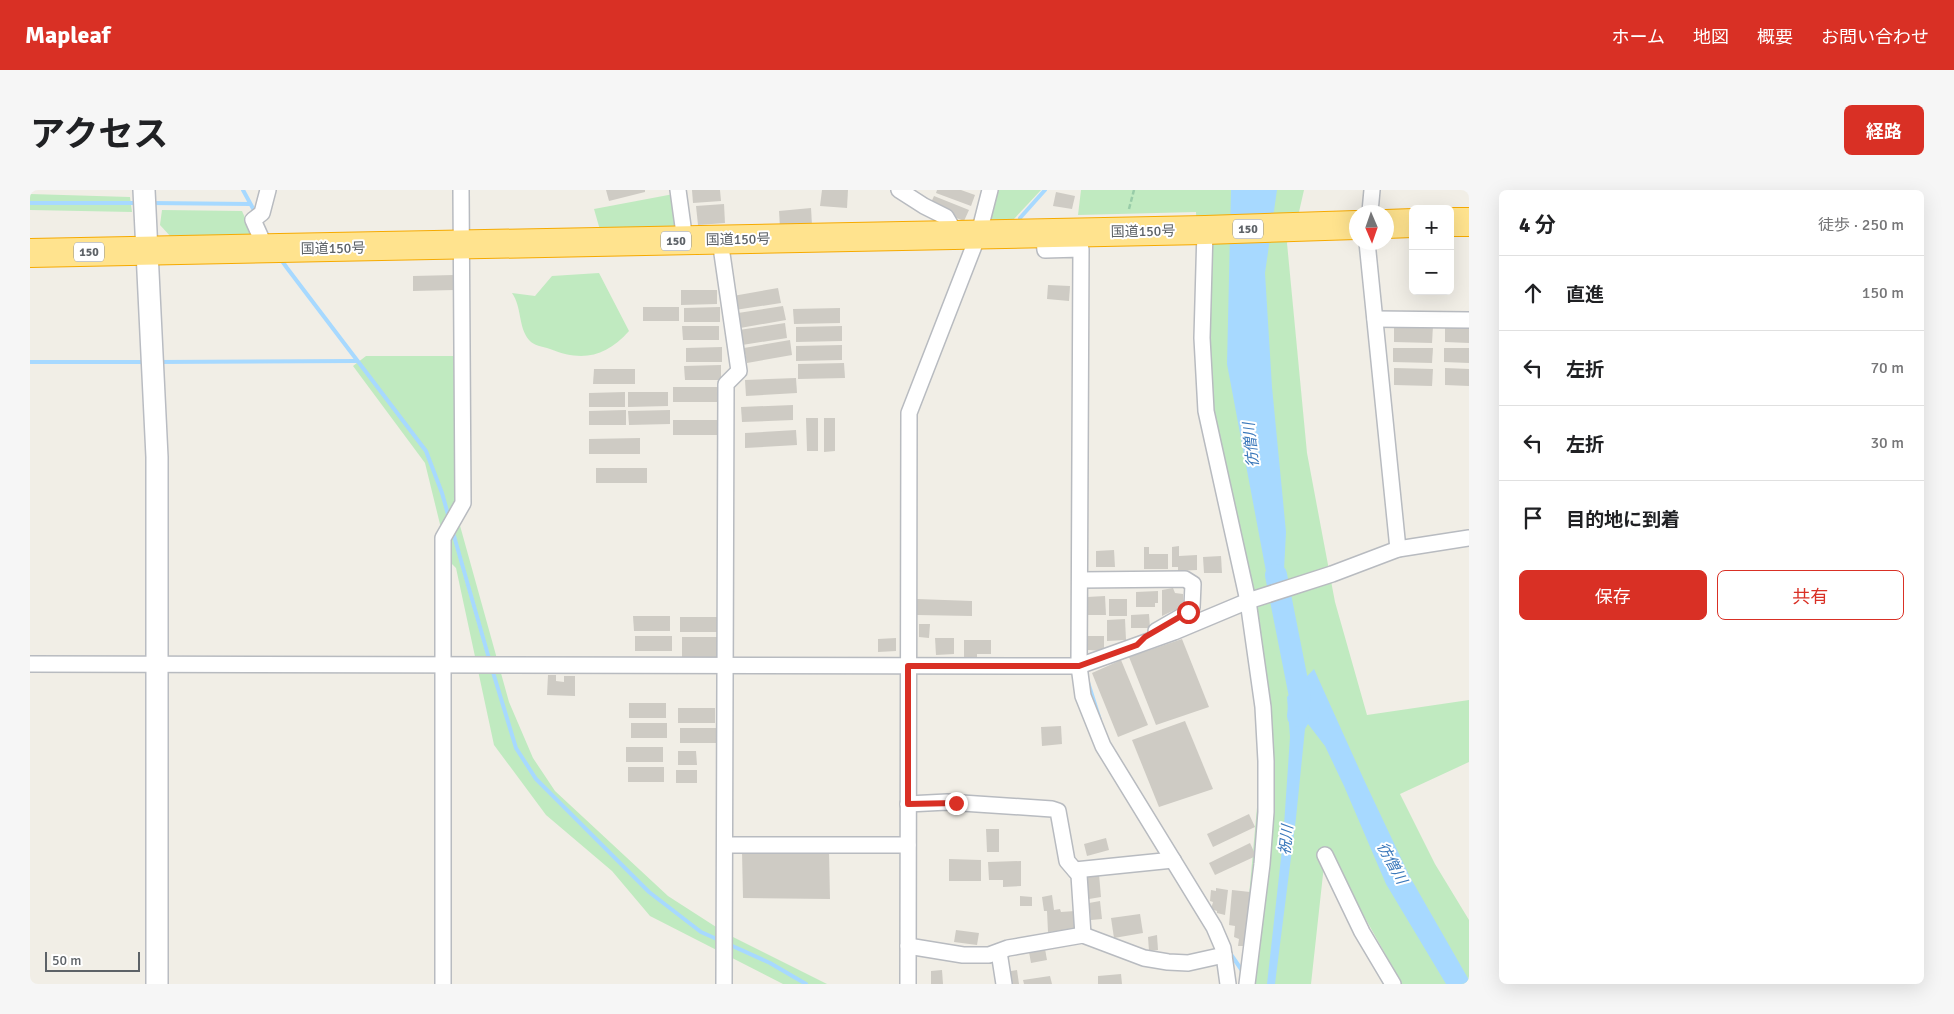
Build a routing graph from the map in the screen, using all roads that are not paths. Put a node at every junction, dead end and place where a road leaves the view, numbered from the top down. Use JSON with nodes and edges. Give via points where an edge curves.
{"nodes":[{"id":1,"x":144,"y":190,"type":"edge"},
{"id":2,"x":268,"y":190,"type":"edge"},
{"id":3,"x":461,"y":190,"type":"edge"},
{"id":4,"x":678,"y":190,"type":"edge"},
{"id":5,"x":899,"y":190,"type":"edge"},
{"id":6,"x":990,"y":190,"type":"edge"},
{"id":7,"x":1372,"y":190,"type":"edge"},
{"id":8,"x":1371,"y":205,"type":"edge"},
{"id":9,"x":1454,"y":222,"type":"edge"},
{"id":10,"x":1469,"y":222,"type":"edge"},
{"id":11,"x":1409,"y":223,"type":"edge"},
{"id":12,"x":1394,"y":224,"type":"edge"},
{"id":13,"x":1349,"y":225,"type":"edge"},
{"id":14,"x":1205,"y":230,"type":"junction"},
{"id":15,"x":1043,"y":232,"type":"junction"},
{"id":16,"x":968,"y":234,"type":"junction"},
{"id":17,"x":685,"y":240,"type":"junction"},
{"id":18,"x":720,"y":240,"type":"junction"},
{"id":19,"x":462,"y":246,"type":"junction"},
{"id":20,"x":266,"y":250,"type":"junction"},
{"id":21,"x":1368,"y":250,"type":"edge"},
{"id":22,"x":147,"y":251,"type":"junction"},
{"id":23,"x":30,"y":253,"type":"edge"},
{"id":24,"x":1375,"y":318,"type":"junction"},
{"id":25,"x":1469,"y":320,"type":"edge"},
{"id":26,"x":1469,"y":538,"type":"edge"},
{"id":27,"x":1398,"y":550,"type":"junction"},
{"id":28,"x":1083,"y":580,"type":"junction"},
{"id":29,"x":1248,"y":601,"type":"junction"},
{"id":30,"x":1137,"y":645,"type":"junction"},
{"id":31,"x":30,"y":664,"type":"edge"},
{"id":32,"x":157,"y":664,"type":"junction"},
{"id":33,"x":1083,"y":664,"type":"junction"},
{"id":34,"x":444,"y":665,"type":"junction"},
{"id":35,"x":725,"y":665,"type":"junction"},
{"id":36,"x":908,"y":666,"type":"junction"},
{"id":37,"x":908,"y":804,"type":"junction"},
{"id":38,"x":725,"y":845,"type":"junction"},
{"id":39,"x":908,"y":845,"type":"junction"},
{"id":40,"x":1325,"y":855,"type":"dead end"},
{"id":41,"x":1174,"y":860,"type":"junction"},
{"id":42,"x":1075,"y":870,"type":"junction"},
{"id":43,"x":1083,"y":936,"type":"junction"},
{"id":44,"x":908,"y":946,"type":"junction"},
{"id":45,"x":999,"y":952,"type":"junction"},
{"id":46,"x":1224,"y":955,"type":"junction"},
{"id":47,"x":1247,"y":980,"type":"edge"},
{"id":48,"x":157,"y":984,"type":"edge"},
{"id":49,"x":443,"y":984,"type":"edge"},
{"id":50,"x":724,"y":984,"type":"edge"},
{"id":51,"x":908,"y":984,"type":"edge"},
{"id":52,"x":1004,"y":984,"type":"edge"},
{"id":53,"x":1228,"y":984,"type":"edge"},
{"id":54,"x":1393,"y":984,"type":"edge"}],
"edges":[{"from":1,"to":22,"type":"street"},
{"from":2,"to":20,"type":"street","via":[[262,213],[253,220]]},
{"from":3,"to":19,"type":"street"},
{"from":4,"to":17,"type":"street"},
{"from":5,"to":16,"type":"street","via":[[946,217]]},
{"from":6,"to":16,"type":"street"},
{"from":7,"to":8,"type":"street"},
{"from":9,"to":10,"type":"highway"},
{"from":11,"to":12,"type":"highway"},
{"from":13,"to":14,"type":"highway","name":"国道150号","number":"150"},
{"from":14,"to":15,"type":"highway","name":"国道150号","number":"150"},
{"from":14,"to":29,"type":"street","via":[[1202,338],[1206,411]]},
{"from":15,"to":16,"type":"highway","name":"国道150号","number":"150"},
{"from":15,"to":28,"type":"street","via":[[1045,250],[1081,249]]},
{"from":16,"to":18,"type":"highway","name":"国道150号","number":"150"},
{"from":16,"to":36,"type":"street","via":[[909,414]]},
{"from":17,"to":18,"type":"highway","name":"国道150号","number":"150"},
{"from":17,"to":19,"type":"highway","name":"国道150号","number":"150"},
{"from":18,"to":35,"type":"street","via":[[739,371],[726,384]]},
{"from":19,"to":20,"type":"highway","name":"国道150号","number":"150"},
{"from":19,"to":34,"type":"street","via":[[463,503],[443,538]]},
{"from":20,"to":22,"type":"highway","name":"国道150号","number":"150"},
{"from":21,"to":24,"type":"street"},
{"from":22,"to":23,"type":"highway","name":"国道150号","number":"150"},
{"from":22,"to":32,"type":"street","via":[[157,457]]},
{"from":24,"to":25,"type":"street"},
{"from":24,"to":27,"type":"street"},
{"from":26,"to":27,"type":"street"},
{"from":27,"to":29,"type":"street"},
{"from":28,"to":30,"type":"street","via":[[1185,579],[1193,584],[1192,607],[1188,612]]},
{"from":28,"to":33,"type":"street"},
{"from":29,"to":30,"type":"street"},
{"from":29,"to":47,"type":"street","via":[[1263,707],[1266,812]]},
{"from":30,"to":33,"type":"street"},
{"from":31,"to":32,"type":"street"},
{"from":32,"to":34,"type":"street"},
{"from":32,"to":48,"type":"street"},
{"from":33,"to":36,"type":"street"},
{"from":33,"to":41,"type":"street","via":[[1083,696],[1103,746]]},
{"from":34,"to":35,"type":"street"},
{"from":34,"to":49,"type":"street"},
{"from":35,"to":36,"type":"street"},
{"from":35,"to":38,"type":"street"},
{"from":36,"to":37,"type":"street"},
{"from":37,"to":39,"type":"street"},
{"from":37,"to":42,"type":"street","via":[[947,802],[1052,808],[1058,812],[1067,860]]},
{"from":38,"to":39,"type":"street"},
{"from":38,"to":50,"type":"street"},
{"from":39,"to":44,"type":"street"},
{"from":40,"to":54,"type":"street","via":[[1362,932]]},
{"from":41,"to":42,"type":"street"},
{"from":41,"to":46,"type":"street","via":[[1214,927]]},
{"from":42,"to":43,"type":"street","via":[[1079,875]]},
{"from":43,"to":45,"type":"street"},
{"from":43,"to":46,"type":"street","via":[[1144,958],[1168,962],[1188,963]]},
{"from":44,"to":45,"type":"street","via":[[963,955]]},
{"from":44,"to":51,"type":"street"},
{"from":45,"to":52,"type":"street"},
{"from":46,"to":53,"type":"street"}]}
